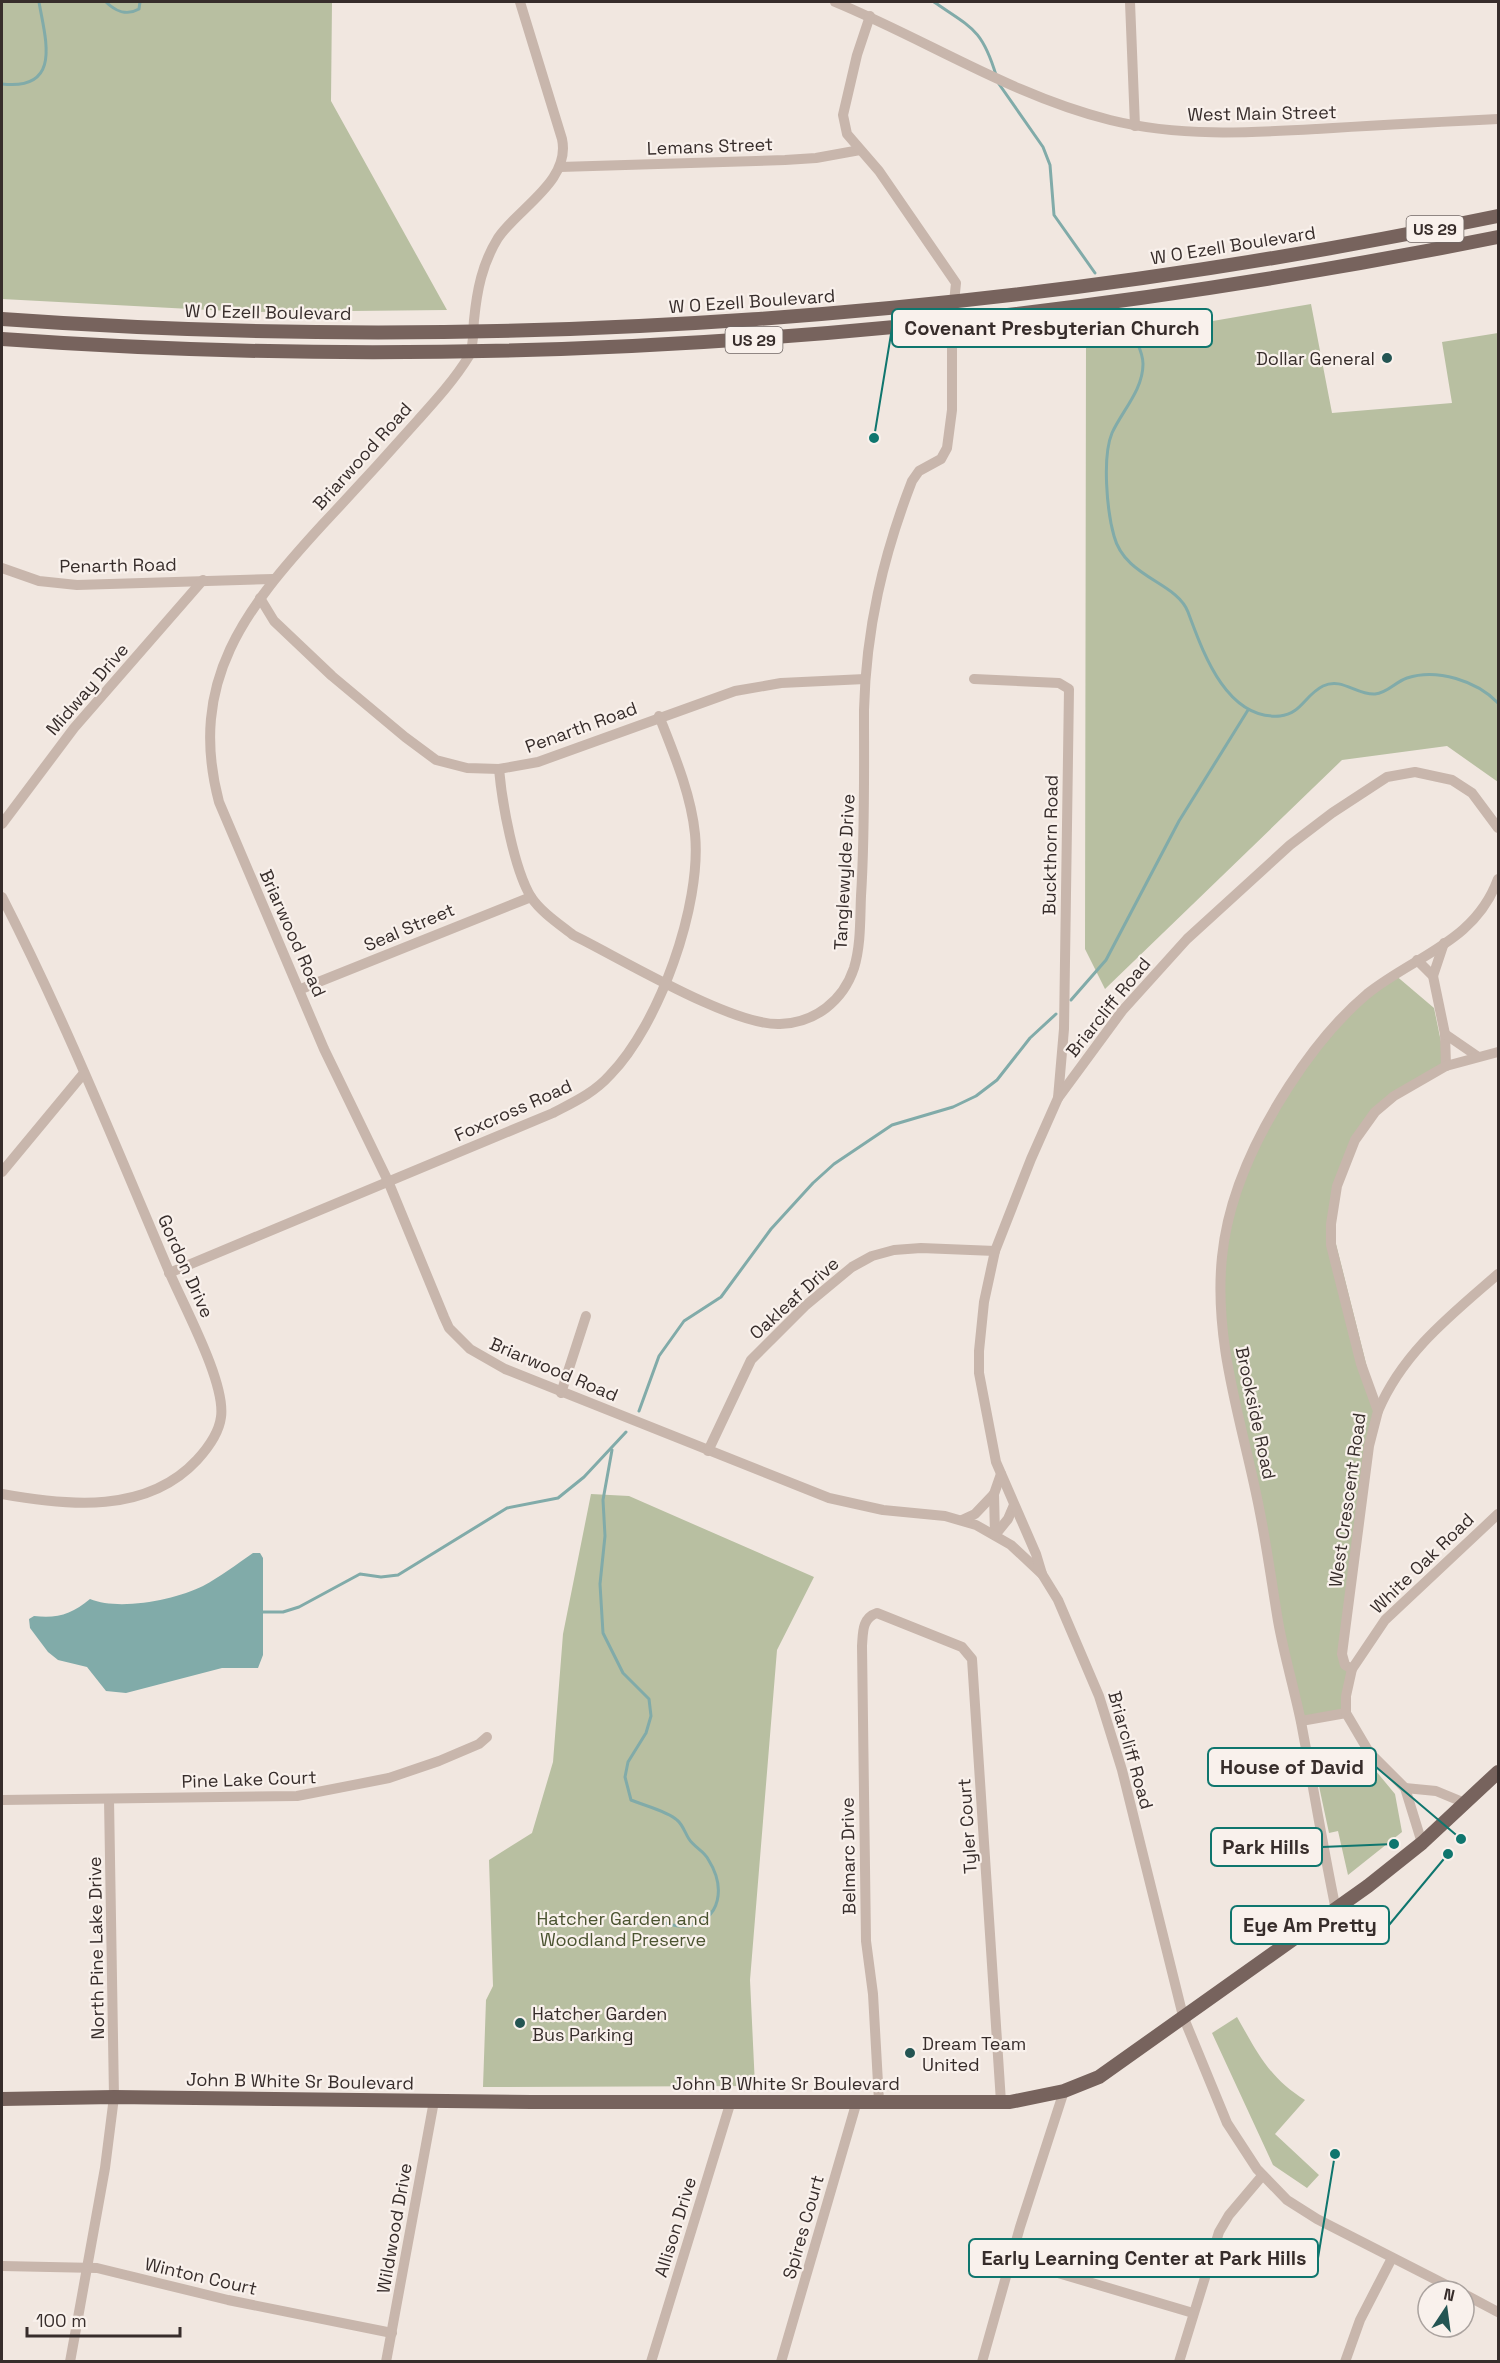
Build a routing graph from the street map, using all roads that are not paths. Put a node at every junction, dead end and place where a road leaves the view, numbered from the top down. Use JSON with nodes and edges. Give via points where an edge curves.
{"nodes":[{"id":1,"x":520,"y":2,"type":"edge"},
{"id":2,"x":836,"y":2,"type":"edge"},
{"id":3,"x":1130,"y":2,"type":"edge"},
{"id":4,"x":870,"y":16,"type":"junction"},
{"id":5,"x":1498,"y":119,"type":"edge"},
{"id":6,"x":1136,"y":126,"type":"junction"},
{"id":7,"x":860,"y":150,"type":"junction"},
{"id":8,"x":560,"y":167,"type":"junction"},
{"id":9,"x":1498,"y":216,"type":"edge"},
{"id":10,"x":1467,"y":223,"type":"junction"},
{"id":11,"x":1498,"y":237,"type":"edge"},
{"id":12,"x":1472,"y":242,"type":"junction"},
{"id":13,"x":1334,"y":247,"type":"junction"},
{"id":14,"x":1337,"y":268,"type":"junction"},
{"id":15,"x":953,"y":303,"type":"junction"},
{"id":16,"x":2,"y":319,"type":"edge"},
{"id":17,"x":952,"y":322,"type":"junction"},
{"id":18,"x":275,"y":331,"type":"junction"},
{"id":19,"x":473,"y":332,"type":"junction"},
{"id":20,"x":2,"y":339,"type":"edge"},
{"id":21,"x":278,"y":351,"type":"junction"},
{"id":22,"x":470,"y":353,"type":"junction"},
{"id":23,"x":2,"y":568,"type":"edge"},
{"id":24,"x":273,"y":579,"type":"junction"},
{"id":25,"x":203,"y":580,"type":"junction"},
{"id":26,"x":260,"y":598,"type":"junction"},
{"id":27,"x":866,"y":679,"type":"junction"},
{"id":28,"x":974,"y":679,"type":"dead end"},
{"id":29,"x":659,"y":717,"type":"junction"},
{"id":30,"x":499,"y":769,"type":"junction"},
{"id":31,"x":2,"y":824,"type":"edge"},
{"id":32,"x":1498,"y":828,"type":"edge"},
{"id":33,"x":1498,"y":879,"type":"edge"},
{"id":34,"x":2,"y":897,"type":"edge"},
{"id":35,"x":531,"y":897,"type":"junction"},
{"id":36,"x":1444,"y":943,"type":"junction"},
{"id":37,"x":1417,"y":960,"type":"junction"},
{"id":38,"x":1433,"y":976,"type":"junction"},
{"id":39,"x":666,"y":982,"type":"junction"},
{"id":40,"x":301,"y":989,"type":"junction"},
{"id":41,"x":1446,"y":1034,"type":"junction"},
{"id":42,"x":1498,"y":1052,"type":"edge"},
{"id":43,"x":1477,"y":1056,"type":"junction"},
{"id":44,"x":1446,"y":1065,"type":"junction"},
{"id":45,"x":84,"y":1072,"type":"junction"},
{"id":46,"x":1058,"y":1098,"type":"junction"},
{"id":47,"x":2,"y":1172,"type":"edge"},
{"id":48,"x":388,"y":1181,"type":"junction"},
{"id":49,"x":995,"y":1251,"type":"junction"},
{"id":50,"x":169,"y":1273,"type":"junction"},
{"id":51,"x":1498,"y":1274,"type":"edge"},
{"id":52,"x":586,"y":1316,"type":"dead end"},
{"id":53,"x":561,"y":1393,"type":"junction"},
{"id":54,"x":1378,"y":1411,"type":"junction"},
{"id":55,"x":708,"y":1451,"type":"junction"},
{"id":56,"x":1001,"y":1474,"type":"junction"},
{"id":57,"x":2,"y":1494,"type":"edge"},
{"id":58,"x":994,"y":1494,"type":"junction"},
{"id":59,"x":1014,"y":1505,"type":"junction"},
{"id":60,"x":1498,"y":1514,"type":"edge"},
{"id":61,"x":962,"y":1520,"type":"junction"},
{"id":62,"x":996,"y":1535,"type":"junction"},
{"id":63,"x":1042,"y":1574,"type":"junction"},
{"id":64,"x":873,"y":1614,"type":"joint"},
{"id":65,"x":1352,"y":1669,"type":"junction"},
{"id":66,"x":1346,"y":1713,"type":"junction"},
{"id":67,"x":1301,"y":1721,"type":"junction"},
{"id":68,"x":487,"y":1737,"type":"dead end"},
{"id":69,"x":1498,"y":1772,"type":"edge"},
{"id":70,"x":1405,"y":1788,"type":"junction"},
{"id":71,"x":110,"y":1799,"type":"junction"},
{"id":72,"x":2,"y":1800,"type":"edge"},
{"id":73,"x":1465,"y":1803,"type":"junction"},
{"id":74,"x":1422,"y":1843,"type":"junction"},
{"id":75,"x":1336,"y":1910,"type":"junction"},
{"id":76,"x":1183,"y":2016,"type":"junction"},
{"id":77,"x":1064,"y":2091,"type":"junction"},
{"id":78,"x":114,"y":2097,"type":"junction"},
{"id":79,"x":2,"y":2099,"type":"edge"},
{"id":80,"x":434,"y":2101,"type":"junction"},
{"id":81,"x":731,"y":2101,"type":"junction"},
{"id":82,"x":857,"y":2101,"type":"junction"},
{"id":83,"x":879,"y":2101,"type":"junction"},
{"id":84,"x":1001,"y":2102,"type":"junction"},
{"id":85,"x":1262,"y":2176,"type":"junction"},
{"id":86,"x":1392,"y":2258,"type":"junction"},
{"id":87,"x":1011,"y":2259,"type":"junction"},
{"id":88,"x":2,"y":2266,"type":"edge"},
{"id":89,"x":89,"y":2267,"type":"junction"},
{"id":90,"x":1434,"y":2279,"type":"edge"},
{"id":91,"x":1476,"y":2300,"type":"edge"},
{"id":92,"x":1498,"y":2312,"type":"edge"},
{"id":93,"x":1193,"y":2313,"type":"junction"},
{"id":94,"x":392,"y":2333,"type":"junction"},
{"id":95,"x":70,"y":2361,"type":"edge"},
{"id":96,"x":386,"y":2361,"type":"edge"},
{"id":97,"x":651,"y":2361,"type":"edge"},
{"id":98,"x":781,"y":2361,"type":"edge"},
{"id":99,"x":982,"y":2361,"type":"edge"},
{"id":100,"x":1179,"y":2361,"type":"edge"},
{"id":101,"x":1345,"y":2361,"type":"edge"}],
"edges":[{"from":1,"to":8,"type":"street","via":[[563,146]]},
{"from":2,"to":4,"type":"street","name":"West Main Street"},
{"from":3,"to":6,"type":"street"},
{"from":4,"to":6,"type":"street","name":"West Main Street","via":[[1005,82],[1085,113]]},
{"from":4,"to":7,"type":"street","name":"Tanglewylde Drive","via":[[843,115],[847,134]]},
{"from":5,"to":6,"type":"street","name":"West Main Street","via":[[1239,134]]},
{"from":7,"to":8,"type":"street","name":"Lemans Street","via":[[785,160]]},
{"from":7,"to":15,"type":"street","name":"Tanglewylde Drive","via":[[900,200],[956,283]]},
{"from":8,"to":19,"type":"street","name":"Briarwood Road","via":[[490,251],[479,280]]},
{"from":9,"to":10,"type":"main road","name":"W O Ezell Boulevard","number":"US 29"},
{"from":10,"to":12,"type":"main road"},
{"from":10,"to":13,"type":"main road","name":"W O Ezell Boulevard","number":"US 29"},
{"from":11,"to":12,"type":"main road","number":"US 29"},
{"from":12,"to":14,"type":"main road","number":"US 29"},
{"from":13,"to":14,"type":"main road"},
{"from":13,"to":15,"type":"main road","name":"W O Ezell Boulevard","number":"US 29","via":[[1205,270]]},
{"from":14,"to":17,"type":"main road","number":"US 29","via":[[1172,295]]},
{"from":15,"to":17,"type":"street","name":"Tanglewylde Drive"},
{"from":15,"to":19,"type":"main road","name":"W O Ezell Boulevard","number":"US 29","via":[[778,319]]},
{"from":16,"to":18,"type":"main road","name":"W O Ezell Boulevard","number":"US 29"},
{"from":17,"to":22,"type":"main road","number":"US 29","via":[[774,339]]},
{"from":17,"to":27,"type":"street","name":"Tanglewylde Drive","via":[[953,400],[947,448],[941,459],[915,475],[900,513],[873,607]]},
{"from":18,"to":19,"type":"main road","name":"W O Ezell Boulevard","number":"US 29"},
{"from":18,"to":21,"type":"main road"},
{"from":19,"to":22,"type":"street","name":"Briarwood Road"},
{"from":20,"to":21,"type":"main road","number":"US 29"},
{"from":21,"to":22,"type":"main road","number":"US 29"},
{"from":22,"to":24,"type":"street","name":"Briarwood Road","via":[[404,436]]},
{"from":23,"to":25,"type":"street","name":"Penarth Road","via":[[39,581],[77,585]]},
{"from":24,"to":25,"type":"street","name":"Penarth Road"},
{"from":24,"to":26,"type":"street","name":"Briarwood Road"},
{"from":25,"to":31,"type":"street","name":"Midway Drive","via":[[74,728]]},
{"from":26,"to":30,"type":"street","name":"Penarth Road","via":[[274,621],[327,672],[420,749],[451,765]]},
{"from":26,"to":40,"type":"street","name":"Briarwood Road","via":[[242,621],[220,673],[211,725],[213,777],[229,826]]},
{"from":27,"to":29,"type":"street","name":"Penarth Road","via":[[765,684]]},
{"from":27,"to":39,"type":"street","name":"Tanglewylde Drive","via":[[864,846],[858,943],[854,968],[843,991],[812,1017],[771,1024],[738,1016]]},
{"from":28,"to":46,"type":"street","name":"Buckthorn Road","via":[[1059,683],[1069,688],[1064,1029]]},
{"from":29,"to":30,"type":"street","name":"Penarth Road","via":[[538,762]]},
{"from":29,"to":39,"type":"street","name":"Foxcross Road","via":[[689,804],[696,850],[687,913]]},
{"from":30,"to":35,"type":"street","name":"Tanglewylde Drive","via":[[509,832]]},
{"from":32,"to":46,"type":"street","name":"Briarcliff Road","via":[[1472,793],[1446,778],[1414,772],[1375,783],[1290,845],[1187,939],[1122,1011]]},
{"from":33,"to":36,"type":"street","via":[[1480,916]]},
{"from":34,"to":45,"type":"street","name":"Gordon Drive"},
{"from":35,"to":39,"type":"street","name":"Tanglewylde Drive","via":[[573,934]]},
{"from":35,"to":40,"type":"street","name":"Seal Street"},
{"from":36,"to":37,"type":"street","name":"Brookside Road"},
{"from":36,"to":38,"type":"street"},
{"from":37,"to":38,"type":"street"},
{"from":37,"to":67,"type":"street","name":"Brookside Road","via":[[1348,1010],[1290,1084],[1260,1137],[1236,1192],[1224,1242],[1220,1285],[1228,1377],[1255,1486]]},
{"from":38,"to":41,"type":"street"},
{"from":39,"to":48,"type":"street","name":"Foxcross Road","via":[[641,1036],[598,1087],[543,1117]]},
{"from":40,"to":48,"type":"street","name":"Briarwood Road","via":[[324,1049]]},
{"from":41,"to":43,"type":"street"},
{"from":41,"to":44,"type":"street"},
{"from":42,"to":43,"type":"street","name":"West Crescent Road"},
{"from":43,"to":44,"type":"street","name":"West Crescent Road"},
{"from":44,"to":54,"type":"street","name":"West Crescent Road","via":[[1414,1082],[1375,1112],[1355,1140],[1337,1186],[1331,1245],[1361,1364]]},
{"from":45,"to":47,"type":"street"},
{"from":45,"to":50,"type":"street","name":"Gordon Drive"},
{"from":46,"to":49,"type":"street","name":"Briarcliff Road"},
{"from":48,"to":50,"type":"street","name":"Foxcross Road"},
{"from":48,"to":53,"type":"street","name":"Briarwood Road","via":[[449,1328],[480,1357]]},
{"from":49,"to":55,"type":"street","name":"Oakleaf Drive","via":[[894,1250],[852,1267],[804,1306],[751,1360]]},
{"from":49,"to":56,"type":"street","name":"Briarcliff Road","via":[[980,1329],[979,1373]]},
{"from":50,"to":57,"type":"street","name":"Gordon Drive","via":[[198,1334],[222,1407],[220,1425],[205,1451],[164,1486],[127,1500],[79,1502]]},
{"from":51,"to":54,"type":"street","via":[[1410,1356],[1386,1391]]},
{"from":52,"to":53,"type":"street"},
{"from":53,"to":55,"type":"street","name":"Briarwood Road"},
{"from":54,"to":65,"type":"street","name":"West Crescent Road","via":[[1369,1446],[1342,1654],[1345,1665]]},
{"from":55,"to":61,"type":"street","name":"Briarwood Road","via":[[828,1498]]},
{"from":56,"to":58,"type":"street"},
{"from":56,"to":59,"type":"street","name":"Briarcliff Road"},
{"from":58,"to":61,"type":"street","via":[[975,1514]]},
{"from":58,"to":62,"type":"street"},
{"from":59,"to":62,"type":"street"},
{"from":59,"to":63,"type":"street","name":"Briarcliff Road"},
{"from":60,"to":65,"type":"street","name":"White Oak Road","via":[[1385,1620]]},
{"from":61,"to":62,"type":"street","name":"Briarwood Road"},
{"from":62,"to":63,"type":"street","name":"Briarwood Road"},
{"from":63,"to":76,"type":"street","name":"Briarcliff Road","via":[[1076,1637],[1109,1726]]},
{"from":64,"to":83,"type":"street","name":"Belmarc Drive","via":[[863,1626],[862,1646],[864,1861]]},
{"from":64,"to":84,"type":"street","name":"Tyler Court","via":[[882,1614],[962,1647],[972,1659]]},
{"from":65,"to":66,"type":"street"},
{"from":66,"to":67,"type":"street"},
{"from":66,"to":70,"type":"street","via":[[1369,1752]]},
{"from":67,"to":75,"type":"street","name":"Brookside Road"},
{"from":68,"to":71,"type":"street","name":"Pine Lake Court","via":[[479,1744],[414,1770],[330,1791],[264,1798]]},
{"from":69,"to":73,"type":"main road","name":"John B White Sr Boulevard"},
{"from":70,"to":73,"type":"street","via":[[1436,1791]]},
{"from":70,"to":74,"type":"street"},
{"from":71,"to":72,"type":"street","name":"Pine Lake Court"},
{"from":71,"to":78,"type":"street","name":"North Pine Lake Drive"},
{"from":73,"to":74,"type":"main road","name":"John B White Sr Boulevard"},
{"from":74,"to":75,"type":"main road","name":"John B White Sr Boulevard"},
{"from":75,"to":76,"type":"main road","name":"John B White Sr Boulevard"},
{"from":76,"to":77,"type":"main road","name":"John B White Sr Boulevard","via":[[1099,2077]]},
{"from":76,"to":85,"type":"street","name":"Briarcliff Road","via":[[1227,2123]]},
{"from":77,"to":84,"type":"main road","name":"John B White Sr Boulevard"},
{"from":77,"to":87,"type":"street"},
{"from":78,"to":79,"type":"main road","name":"John B White Sr Boulevard"},
{"from":78,"to":80,"type":"main road","name":"John B White Sr Boulevard"},
{"from":78,"to":89,"type":"street","name":"North Pine Lake Drive"},
{"from":80,"to":81,"type":"main road","name":"John B White Sr Boulevard"},
{"from":80,"to":94,"type":"street","name":"Wildwood Drive"},
{"from":81,"to":82,"type":"main road","name":"John B White Sr Boulevard"},
{"from":81,"to":97,"type":"street","name":"Allison Drive"},
{"from":82,"to":83,"type":"main road","name":"John B White Sr Boulevard"},
{"from":82,"to":98,"type":"street","name":"Spires Court"},
{"from":83,"to":84,"type":"main road","name":"John B White Sr Boulevard"},
{"from":85,"to":86,"type":"street","name":"Briarcliff Road","via":[[1301,2211]]},
{"from":85,"to":93,"type":"street","via":[[1228,2215],[1219,2232]]},
{"from":86,"to":90,"type":"street","name":"Briarcliff Road"},
{"from":86,"to":101,"type":"street","via":[[1360,2320]]},
{"from":87,"to":93,"type":"street"},
{"from":87,"to":99,"type":"street"},
{"from":88,"to":89,"type":"street","name":"Winton Court"},
{"from":89,"to":94,"type":"street","name":"Winton Court"},
{"from":89,"to":95,"type":"street","name":"North Pine Lake Drive"},
{"from":91,"to":92,"type":"street"},
{"from":93,"to":100,"type":"street"},
{"from":94,"to":96,"type":"street","name":"Wildwood Drive"}]}
